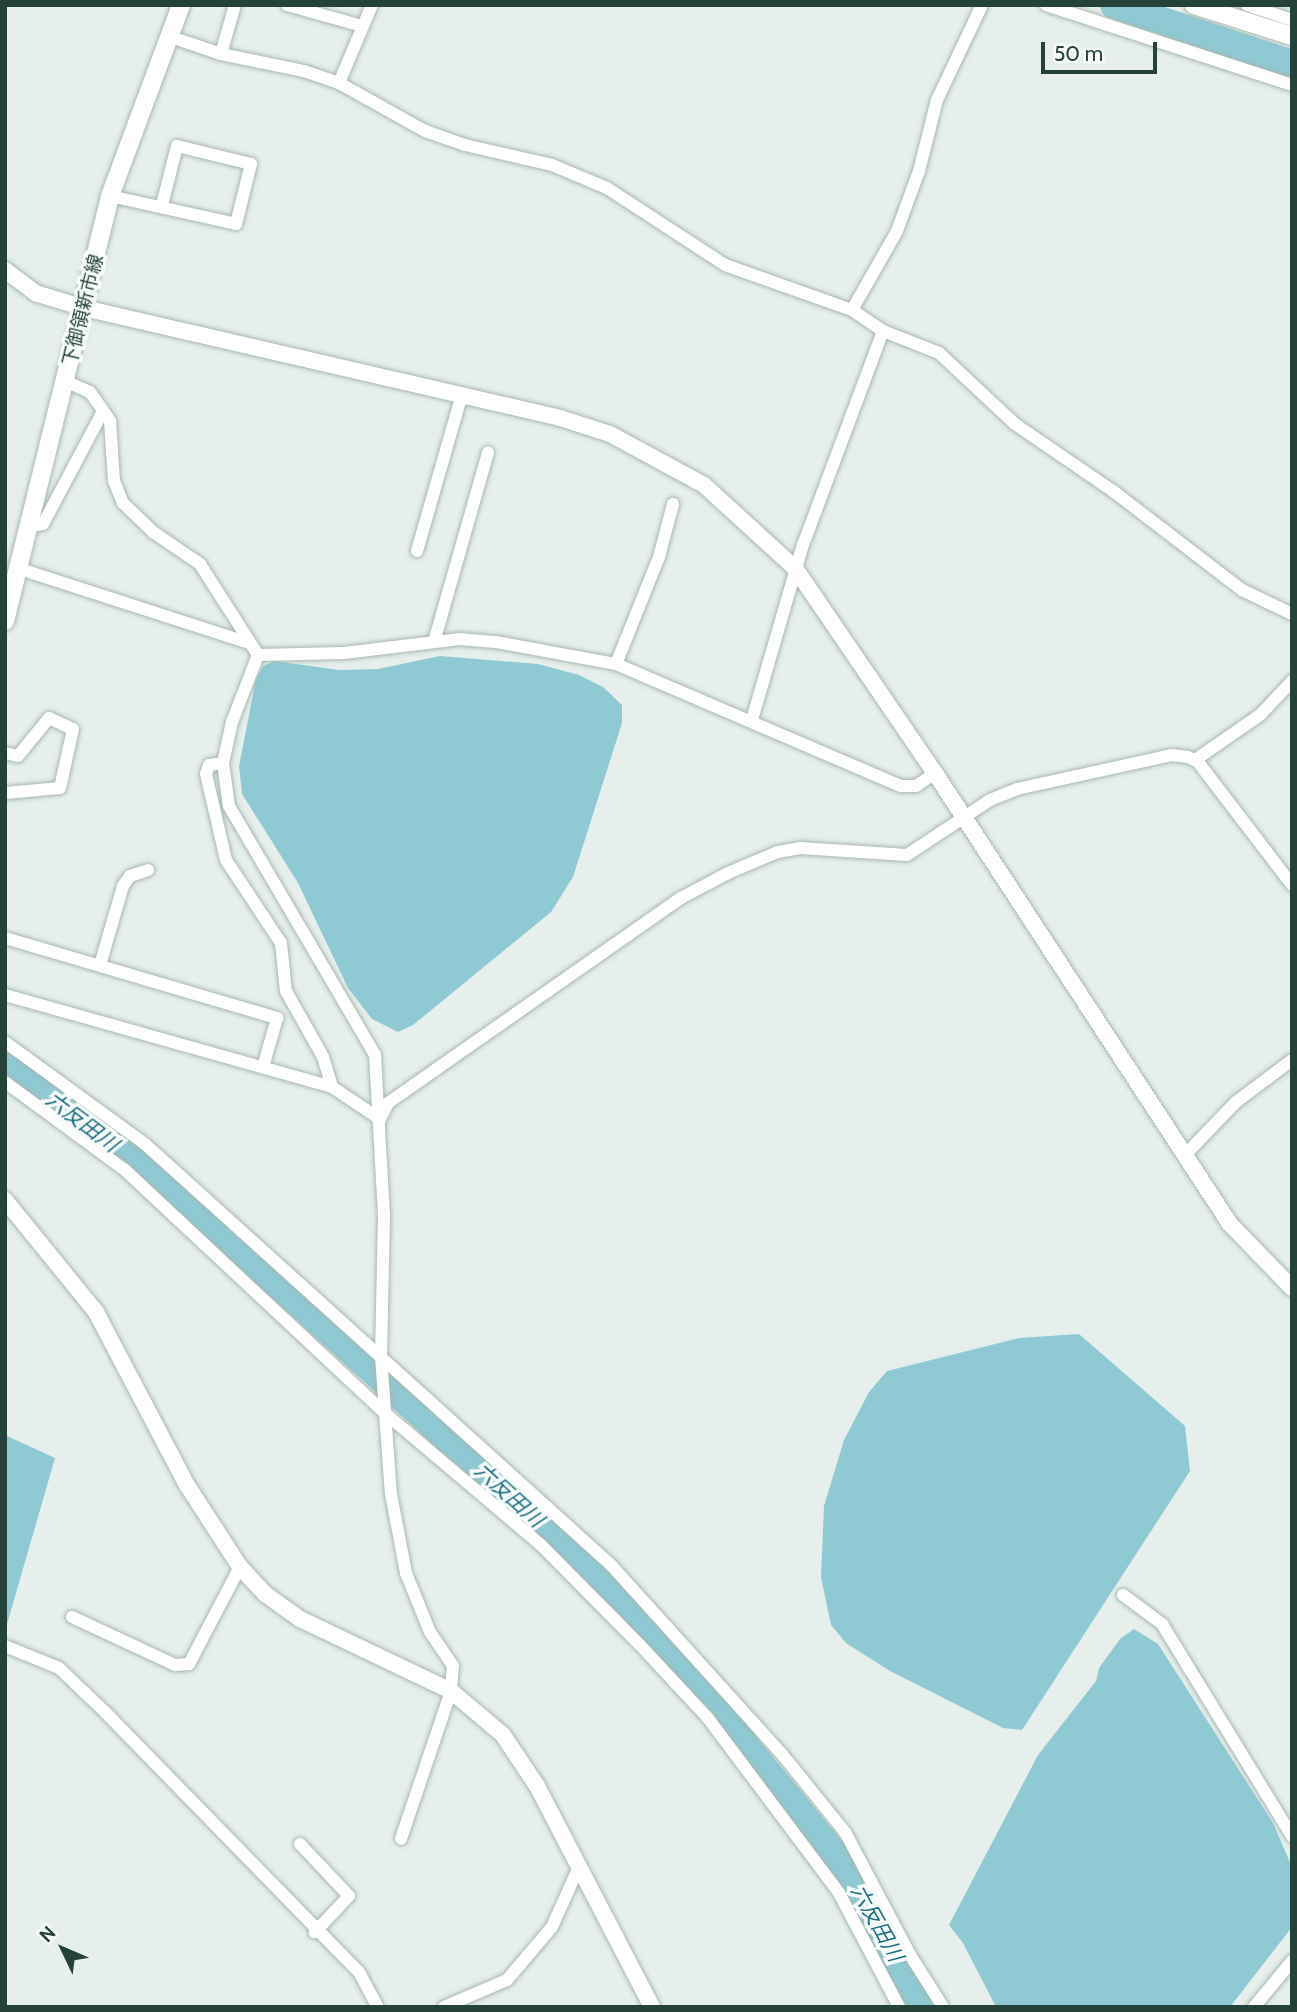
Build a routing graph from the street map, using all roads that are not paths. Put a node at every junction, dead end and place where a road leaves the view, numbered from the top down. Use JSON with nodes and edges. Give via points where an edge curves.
{"nodes":[{"id":1,"x":181,"y":5,"type":"edge"},
{"id":2,"x":235,"y":5,"type":"edge"},
{"id":3,"x":287,"y":5,"type":"edge"},
{"id":4,"x":372,"y":5,"type":"edge"},
{"id":5,"x":982,"y":5,"type":"edge"},
{"id":6,"x":1046,"y":5,"type":"edge"},
{"id":7,"x":1194,"y":5,"type":"edge"},
{"id":8,"x":1247,"y":5,"type":"edge"},
{"id":9,"x":1292,"y":20,"type":"edge"},
{"id":10,"x":362,"y":26,"type":"junction"},
{"id":11,"x":168,"y":36,"type":"junction"},
{"id":12,"x":1292,"y":36,"type":"edge"},
{"id":13,"x":220,"y":54,"type":"junction"},
{"id":14,"x":339,"y":83,"type":"junction"},
{"id":15,"x":1292,"y":85,"type":"edge"},
{"id":16,"x":110,"y":196,"type":"junction"},
{"id":17,"x":162,"y":205,"type":"junction"},
{"id":18,"x":5,"y":270,"type":"edge"},
{"id":19,"x":84,"y":309,"type":"junction"},
{"id":20,"x":852,"y":310,"type":"junction"},
{"id":21,"x":883,"y":331,"type":"junction"},
{"id":22,"x":65,"y":381,"type":"junction"},
{"id":23,"x":463,"y":394,"type":"junction"},
{"id":24,"x":103,"y":411,"type":"junction"},
{"id":25,"x":488,"y":453,"type":"dead end"},
{"id":26,"x":673,"y":504,"type":"dead end"},
{"id":27,"x":30,"y":526,"type":"junction"},
{"id":28,"x":417,"y":551,"type":"dead end"},
{"id":29,"x":795,"y":568,"type":"junction"},
{"id":30,"x":20,"y":569,"type":"junction"},
{"id":31,"x":1292,"y":614,"type":"edge"},
{"id":32,"x":5,"y":621,"type":"edge"},
{"id":33,"x":246,"y":642,"type":"junction"},
{"id":34,"x":434,"y":642,"type":"junction"},
{"id":35,"x":258,"y":655,"type":"junction"},
{"id":36,"x":617,"y":664,"type":"junction"},
{"id":37,"x":1292,"y":681,"type":"edge"},
{"id":38,"x":752,"y":720,"type":"junction"},
{"id":39,"x":5,"y":753,"type":"edge"},
{"id":40,"x":1195,"y":760,"type":"junction"},
{"id":41,"x":223,"y":763,"type":"junction"},
{"id":42,"x":935,"y":773,"type":"junction"},
{"id":43,"x":5,"y":793,"type":"edge"},
{"id":44,"x":963,"y":820,"type":"junction"},
{"id":45,"x":148,"y":870,"type":"dead end"},
{"id":46,"x":1292,"y":885,"type":"edge"},
{"id":47,"x":5,"y":938,"type":"edge"},
{"id":48,"x":100,"y":965,"type":"junction"},
{"id":49,"x":5,"y":995,"type":"edge"},
{"id":50,"x":5,"y":1042,"type":"edge"},
{"id":51,"x":1292,"y":1060,"type":"edge"},
{"id":52,"x":262,"y":1067,"type":"junction"},
{"id":53,"x":5,"y":1082,"type":"edge"},
{"id":54,"x":332,"y":1087,"type":"junction"},
{"id":55,"x":380,"y":1119,"type":"junction"},
{"id":56,"x":1185,"y":1155,"type":"junction"},
{"id":57,"x":5,"y":1200,"type":"edge"},
{"id":58,"x":1292,"y":1288,"type":"edge"},
{"id":59,"x":382,"y":1361,"type":"junction"},
{"id":60,"x":386,"y":1409,"type":"junction"},
{"id":61,"x":240,"y":1567,"type":"junction"},
{"id":62,"x":1123,"y":1595,"type":"dead end"},
{"id":63,"x":72,"y":1617,"type":"dead end"},
{"id":64,"x":5,"y":1646,"type":"edge"},
{"id":65,"x":451,"y":1690,"type":"junction"},
{"id":66,"x":1292,"y":1836,"type":"edge"},
{"id":67,"x":401,"y":1839,"type":"dead end"},
{"id":68,"x":300,"y":1844,"type":"dead end"},
{"id":69,"x":579,"y":1867,"type":"junction"},
{"id":70,"x":315,"y":1932,"type":"junction"},
{"id":71,"x":1292,"y":1961,"type":"edge"},
{"id":72,"x":378,"y":2007,"type":"edge"},
{"id":73,"x":444,"y":2007,"type":"edge"},
{"id":74,"x":652,"y":2007,"type":"edge"},
{"id":75,"x":899,"y":2007,"type":"edge"},
{"id":76,"x":943,"y":2007,"type":"edge"},
{"id":77,"x":1254,"y":2007,"type":"edge"}],
"edges":[{"from":1,"to":11,"type":"main road","name":"下御領新市線"},
{"from":2,"to":13,"type":"street"},
{"from":3,"to":10,"type":"street"},
{"from":4,"to":10,"type":"street"},
{"from":5,"to":20,"type":"street","via":[[937,100],[919,171],[897,231]]},
{"from":6,"to":15,"type":"street"},
{"from":7,"to":12,"type":"main road"},
{"from":8,"to":9,"type":"street"},
{"from":10,"to":14,"type":"street"},
{"from":11,"to":13,"type":"street"},
{"from":11,"to":16,"type":"main road","name":"下御領新市線"},
{"from":13,"to":14,"type":"street"},
{"from":14,"to":20,"type":"street","via":[[425,131],[552,165],[607,188],[725,265]]},
{"from":16,"to":17,"type":"street"},
{"from":16,"to":19,"type":"main road","name":"下御領新市線"},
{"from":17,"to":17,"type":"street","via":[[236,224],[251,164],[177,146]]},
{"from":18,"to":19,"type":"street","via":[[35,293]]},
{"from":19,"to":22,"type":"main road","name":"下御領新市線"},
{"from":19,"to":23,"type":"street"},
{"from":20,"to":21,"type":"street"},
{"from":21,"to":29,"type":"street"},
{"from":21,"to":31,"type":"street","via":[[939,353],[1015,424],[1113,491],[1242,590]]},
{"from":22,"to":24,"type":"street","via":[[90,391]]},
{"from":22,"to":27,"type":"main road","name":"下御領新市線"},
{"from":23,"to":28,"type":"street"},
{"from":23,"to":29,"type":"street","via":[[572,422],[656,457],[705,485]]},
{"from":24,"to":27,"type":"street","via":[[44,524]]},
{"from":24,"to":33,"type":"street","via":[[110,421],[114,481],[123,503],[153,532],[200,564]]},
{"from":25,"to":34,"type":"street"},
{"from":26,"to":36,"type":"street","via":[[659,557]]},
{"from":27,"to":30,"type":"main road","name":"下御領新市線"},
{"from":29,"to":38,"type":"street"},
{"from":29,"to":42,"type":"street"},
{"from":30,"to":32,"type":"main road","name":"下御領新市線"},
{"from":30,"to":33,"type":"street"},
{"from":33,"to":35,"type":"street"},
{"from":34,"to":35,"type":"street","via":[[344,653]]},
{"from":34,"to":36,"type":"street","via":[[496,642]]},
{"from":35,"to":41,"type":"street","via":[[232,722]]},
{"from":36,"to":38,"type":"street"},
{"from":37,"to":40,"type":"street","via":[[1260,715]]},
{"from":38,"to":42,"type":"street","via":[[901,786],[916,786]]},
{"from":39,"to":43,"type":"street","via":[[18,756],[49,718],[73,729],[60,788]]},
{"from":40,"to":44,"type":"street","via":[[1171,755],[1017,789],[990,800]]},
{"from":40,"to":46,"type":"street"},
{"from":41,"to":54,"type":"street","via":[[209,765],[206,774],[226,860],[281,943],[286,991],[323,1057]]},
{"from":41,"to":55,"type":"street","via":[[229,806],[240,829],[375,1055]]},
{"from":42,"to":44,"type":"street"},
{"from":44,"to":55,"type":"street","via":[[907,855],[800,848],[728,873],[671,905],[388,1103]]},
{"from":44,"to":56,"type":"street"},
{"from":45,"to":48,"type":"street","via":[[130,876],[123,887]]},
{"from":47,"to":48,"type":"street"},
{"from":48,"to":52,"type":"street","via":[[277,1018]]},
{"from":49,"to":52,"type":"street"},
{"from":50,"to":59,"type":"street","via":[[145,1144]]},
{"from":51,"to":56,"type":"street","via":[[1236,1102]]},
{"from":52,"to":54,"type":"street"},
{"from":53,"to":60,"type":"street","via":[[125,1170]]},
{"from":54,"to":55,"type":"street"},
{"from":55,"to":59,"type":"street"},
{"from":56,"to":58,"type":"street","via":[[1230,1224]]},
{"from":57,"to":61,"type":"street","via":[[96,1312],[187,1485]]},
{"from":59,"to":60,"type":"street"},
{"from":59,"to":76,"type":"street","via":[[611,1565],[781,1753],[845,1832]]},
{"from":60,"to":65,"type":"street","via":[[391,1494],[405,1573],[430,1632],[453,1666]]},
{"from":60,"to":75,"type":"street","via":[[540,1544],[707,1717],[839,1893]]},
{"from":61,"to":63,"type":"street","via":[[189,1664],[175,1665]]},
{"from":61,"to":65,"type":"street","via":[[265,1594],[300,1619]]},
{"from":62,"to":66,"type":"street","via":[[1162,1624]]},
{"from":64,"to":70,"type":"street","via":[[59,1668]]},
{"from":65,"to":67,"type":"street"},
{"from":65,"to":69,"type":"street","via":[[503,1735],[537,1786]]},
{"from":68,"to":70,"type":"street","via":[[348,1896]]},
{"from":69,"to":73,"type":"street","via":[[552,1927],[507,1980]]},
{"from":69,"to":74,"type":"street"},
{"from":70,"to":72,"type":"street","via":[[359,1972]]},
{"from":71,"to":77,"type":"street"}]}
